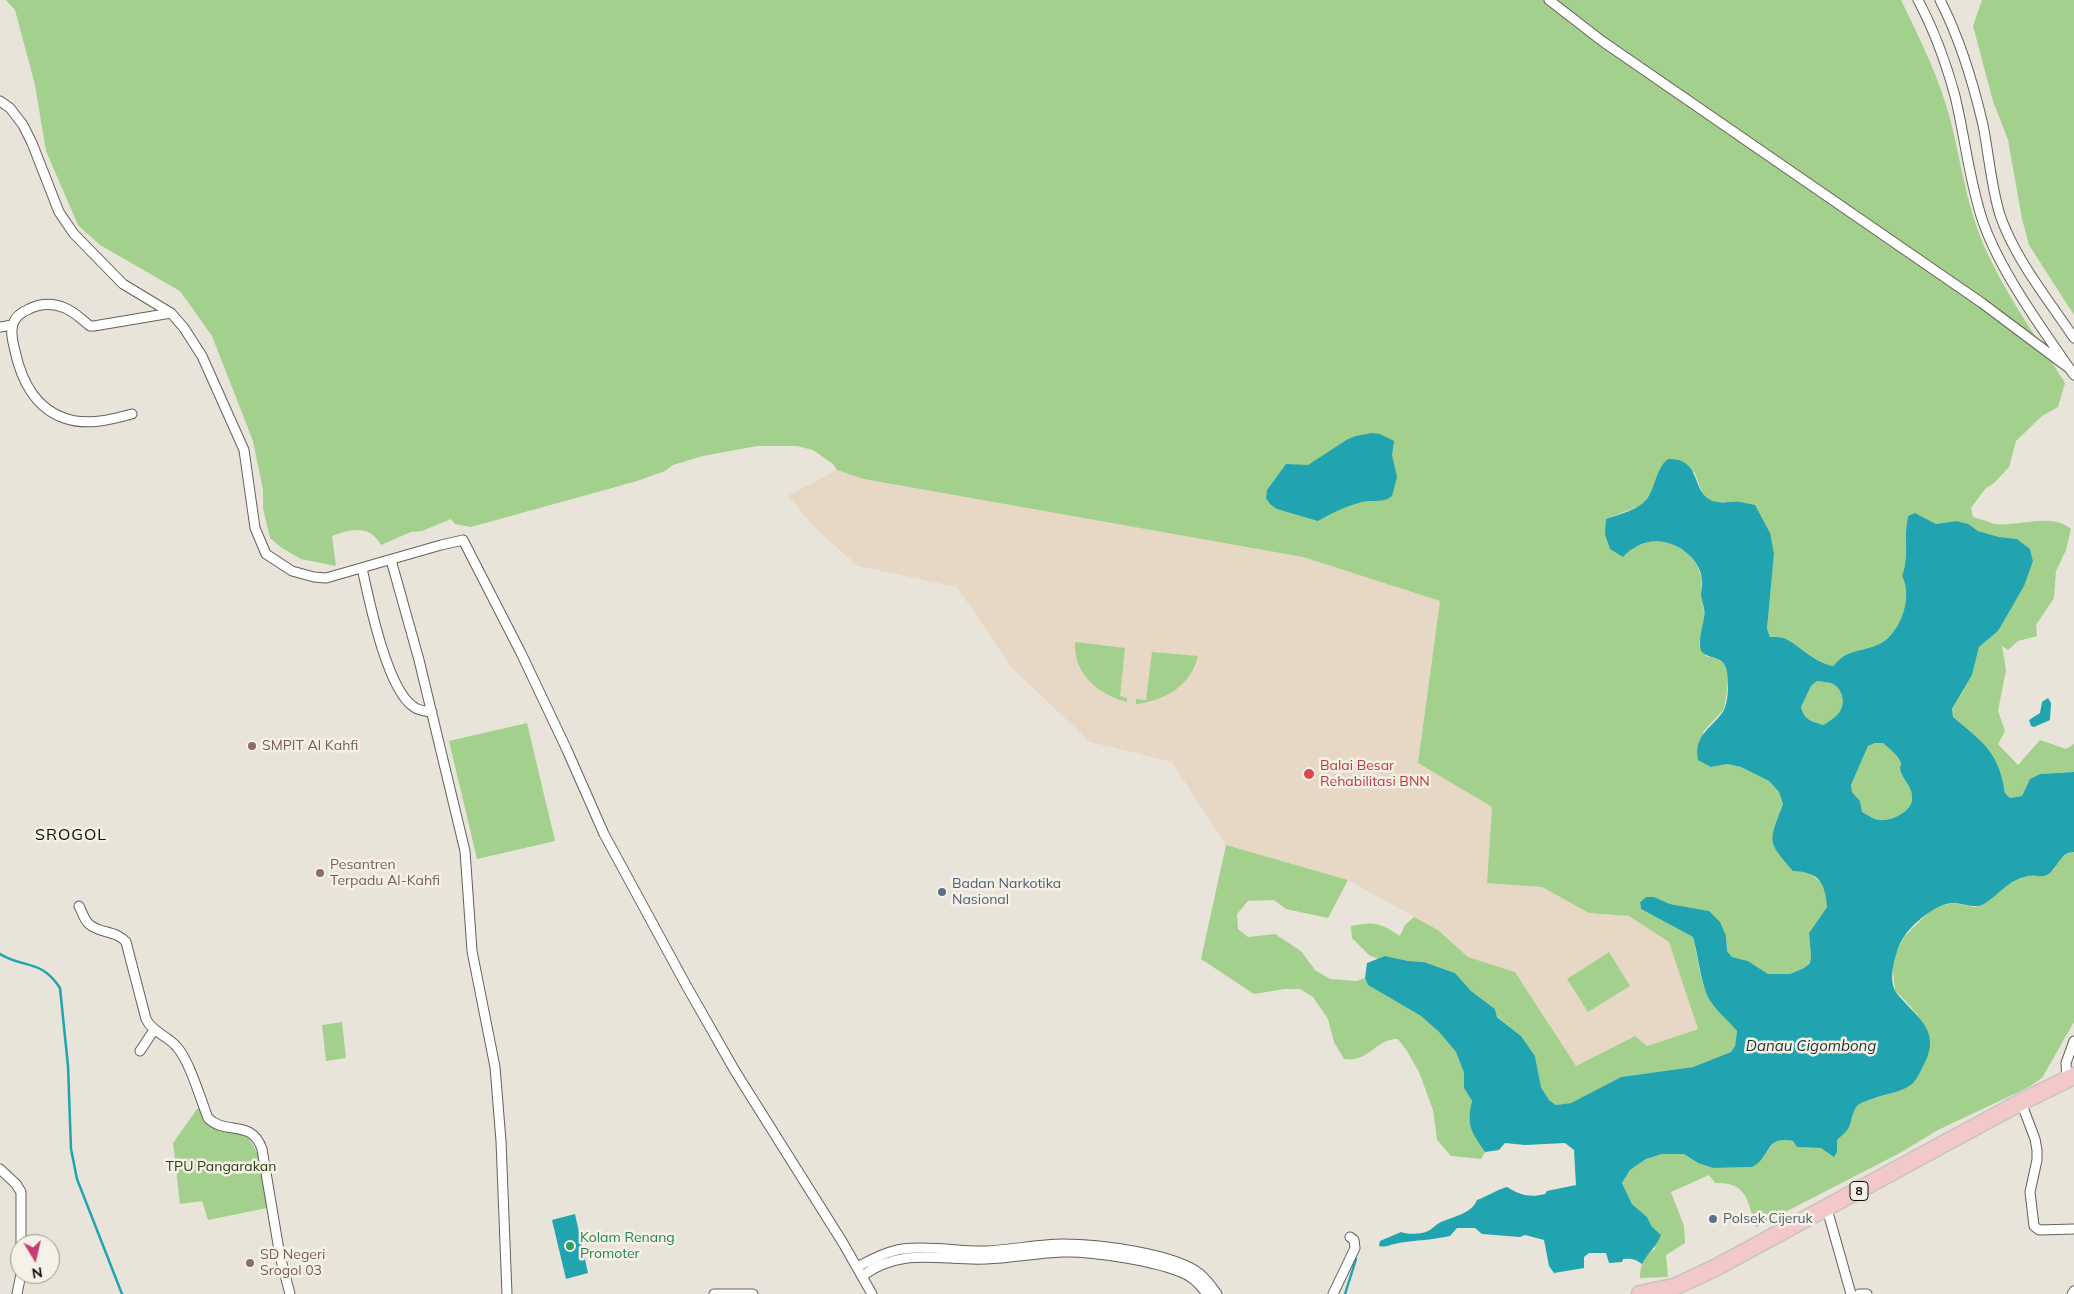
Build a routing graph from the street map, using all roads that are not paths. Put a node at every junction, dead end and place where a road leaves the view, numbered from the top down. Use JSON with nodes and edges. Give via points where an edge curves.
{"nodes":[{"id":1,"x":1550,"y":0,"type":"edge"},
{"id":2,"x":1918,"y":0,"type":"edge"},
{"id":3,"x":1940,"y":0,"type":"edge"},
{"id":4,"x":0,"y":101,"type":"edge"},
{"id":5,"x":171,"y":312,"type":"junction"},
{"id":6,"x":12,"y":324,"type":"junction"},
{"id":7,"x":0,"y":327,"type":"edge"},
{"id":8,"x":2074,"y":338,"type":"edge"},
{"id":9,"x":2072,"y":372,"type":"edge"},
{"id":10,"x":132,"y":414,"type":"dead end"},
{"id":11,"x":391,"y":560,"type":"junction"},
{"id":12,"x":362,"y":568,"type":"junction"},
{"id":13,"x":432,"y":712,"type":"junction"},
{"id":14,"x":79,"y":906,"type":"dead end"},
{"id":15,"x":154,"y":1030,"type":"junction"},
{"id":16,"x":2073,"y":1044,"type":"edge"},
{"id":17,"x":140,"y":1051,"type":"dead end"},
{"id":18,"x":2070,"y":1078,"type":"edge"},
{"id":19,"x":2021,"y":1102,"type":"junction"},
{"id":20,"x":0,"y":1169,"type":"edge"},
{"id":21,"x":1827,"y":1209,"type":"junction"},
{"id":22,"x":2074,"y":1229,"type":"edge"},
{"id":23,"x":21,"y":1234,"type":"edge"},
{"id":24,"x":1350,"y":1237,"type":"dead end"},
{"id":25,"x":977,"y":1255,"type":"junction"},
{"id":26,"x":857,"y":1267,"type":"junction"},
{"id":27,"x":862,"y":1276,"type":"junction"},
{"id":28,"x":1675,"y":1290,"type":"edge"},
{"id":29,"x":2074,"y":1290,"type":"edge"},
{"id":30,"x":290,"y":1294,"type":"edge"},
{"id":31,"x":507,"y":1294,"type":"edge"},
{"id":32,"x":714,"y":1294,"type":"edge"},
{"id":33,"x":753,"y":1294,"type":"edge"},
{"id":34,"x":872,"y":1294,"type":"edge"},
{"id":35,"x":1207,"y":1294,"type":"edge"},
{"id":36,"x":1217,"y":1294,"type":"edge"},
{"id":37,"x":1332,"y":1294,"type":"edge"},
{"id":38,"x":1640,"y":1294,"type":"edge"},
{"id":39,"x":1851,"y":1294,"type":"edge"},
{"id":40,"x":1858,"y":1294,"type":"edge"},
{"id":41,"x":1867,"y":1294,"type":"edge"},
{"id":42,"x":2072,"y":1294,"type":"edge"}],
"edges":[{"from":1,"to":9,"type":"street","via":[[1602,41],[1982,303]]},
{"from":2,"to":9,"type":"street","via":[[1955,96],[1974,195],[1983,223],[2012,281]]},
{"from":3,"to":8,"type":"street","via":[[1952,23],[1974,92],[2001,216],[2012,242]]},
{"from":4,"to":5,"type":"street","via":[[23,125],[56,206],[74,234],[123,284]]},
{"from":5,"to":6,"type":"street","via":[[90,326],[65,308],[42,304],[25,311]]},
{"from":5,"to":12,"type":"street","via":[[202,356],[241,442],[256,528],[266,554],[292,571],[320,578]]},
{"from":6,"to":7,"type":"street"},
{"from":6,"to":10,"type":"street","via":[[22,374],[44,407],[66,419],[84,422]]},
{"from":11,"to":12,"type":"street"},
{"from":11,"to":13,"type":"street"},
{"from":11,"to":26,"type":"street","via":[[463,540],[521,653],[620,864],[734,1071]]},
{"from":12,"to":13,"type":"street","via":[[386,659],[398,689],[415,709]]},
{"from":13,"to":31,"type":"street","via":[[466,851],[472,950],[494,1055]]},
{"from":14,"to":15,"type":"street","via":[[89,924],[118,935],[126,942],[146,1019]]},
{"from":15,"to":17,"type":"street"},
{"from":15,"to":30,"type":"street","via":[[172,1042],[183,1055],[212,1122],[246,1130],[258,1139]]},
{"from":16,"to":18,"type":"street","via":[[2066,1063]]},
{"from":18,"to":19,"type":"highway","number":"8"},
{"from":19,"to":21,"type":"highway","number":"8"},
{"from":19,"to":22,"type":"street","via":[[2037,1150],[2030,1192],[2034,1226],[2039,1230]]},
{"from":20,"to":23,"type":"street","via":[[21,1192]]},
{"from":21,"to":28,"type":"highway","number":"8"},
{"from":21,"to":39,"type":"street"},
{"from":24,"to":37,"type":"street","via":[[1355,1248]]},
{"from":25,"to":26,"type":"street","via":[[934,1248],[904,1249]]},
{"from":25,"to":27,"type":"street","via":[[905,1257]]},
{"from":25,"to":35,"type":"street","via":[[1062,1252],[1129,1259],[1185,1274]]},
{"from":25,"to":36,"type":"street","via":[[1062,1244],[1130,1251],[1188,1266],[1200,1274]]},
{"from":26,"to":27,"type":"street"},
{"from":27,"to":34,"type":"street"},
{"from":28,"to":38,"type":"highway","number":"8"},
{"from":29,"to":42,"type":"street"},
{"from":32,"to":33,"type":"street"},
{"from":40,"to":41,"type":"street"}]}
